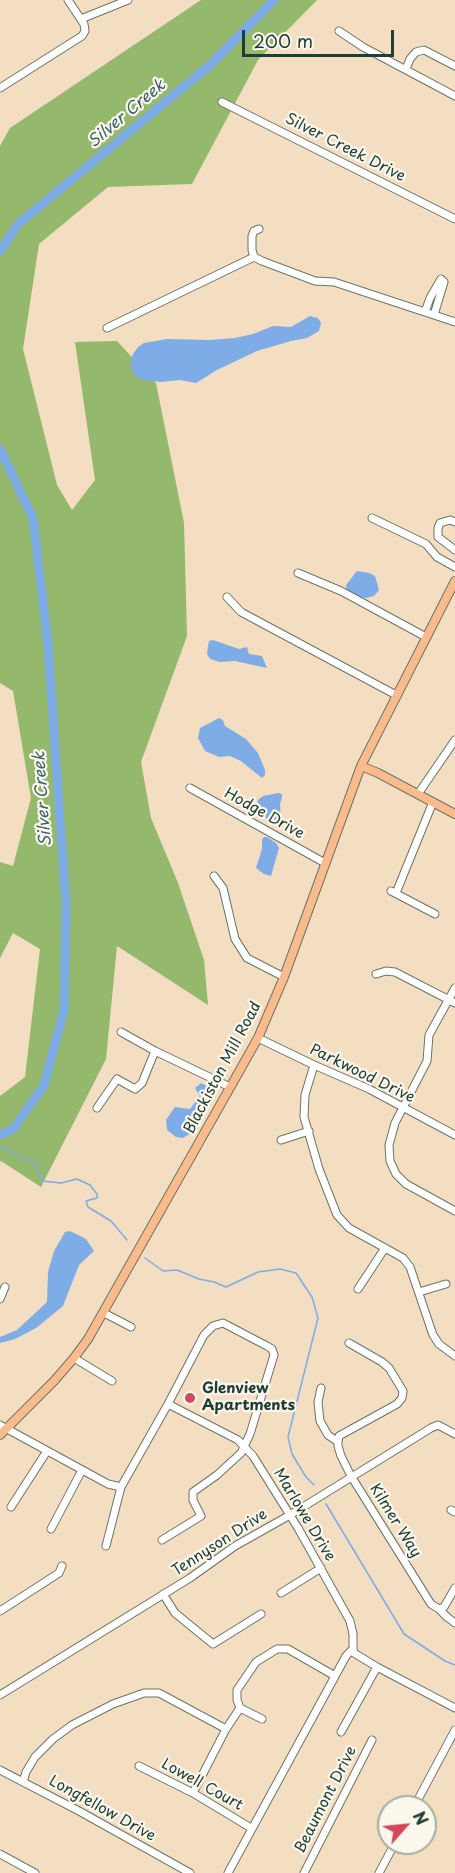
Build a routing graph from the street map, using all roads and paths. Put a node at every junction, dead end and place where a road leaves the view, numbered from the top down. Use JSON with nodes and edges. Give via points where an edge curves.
{"nodes":[{"id":1,"x":68,"y":0,"type":"edge"},
{"id":2,"x":128,"y":0,"type":"edge"},
{"id":3,"x":81,"y":19,"type":"junction"},
{"id":4,"x":339,"y":31,"type":"dead end"},
{"id":5,"x":455,"y":66,"type":"edge"},
{"id":6,"x":406,"y":69,"type":"junction"},
{"id":7,"x":0,"y":88,"type":"edge"},
{"id":8,"x":455,"y":96,"type":"edge"},
{"id":9,"x":222,"y":102,"type":"dead end"},
{"id":10,"x":455,"y":219,"type":"edge"},
{"id":11,"x":259,"y":229,"type":"dead end"},
{"id":12,"x":254,"y":257,"type":"junction"},
{"id":13,"x":425,"y":312,"type":"junction"},
{"id":14,"x":434,"y":315,"type":"junction"},
{"id":15,"x":455,"y":322,"type":"edge"},
{"id":16,"x":107,"y":328,"type":"dead end"},
{"id":17,"x":372,"y":518,"type":"dead end"},
{"id":18,"x":455,"y":522,"type":"edge"},
{"id":19,"x":455,"y":550,"type":"edge"},
{"id":20,"x":455,"y":567,"type":"edge"},
{"id":21,"x":298,"y":573,"type":"dead end"},
{"id":22,"x":455,"y":581,"type":"edge"},
{"id":23,"x":227,"y":597,"type":"dead end"},
{"id":24,"x":426,"y":637,"type":"junction"},
{"id":25,"x":396,"y":696,"type":"junction"},
{"id":26,"x":455,"y":740,"type":"edge"},
{"id":27,"x":361,"y":766,"type":"junction"},
{"id":28,"x":190,"y":788,"type":"dead end"},
{"id":29,"x":418,"y":794,"type":"junction"},
{"id":30,"x":433,"y":802,"type":"junction"},
{"id":31,"x":455,"y":814,"type":"edge"},
{"id":32,"x":325,"y":863,"type":"junction"},
{"id":33,"x":214,"y":876,"type":"dead end"},
{"id":34,"x":435,"y":914,"type":"dead end"},
{"id":35,"x":376,"y":974,"type":"dead end"},
{"id":36,"x":284,"y":977,"type":"junction"},
{"id":37,"x":455,"y":988,"type":"edge"},
{"id":38,"x":452,"y":1001,"type":"edge"},
{"id":39,"x":121,"y":1032,"type":"dead end"},
{"id":40,"x":258,"y":1038,"type":"junction"},
{"id":41,"x":155,"y":1051,"type":"junction"},
{"id":42,"x":314,"y":1065,"type":"junction"},
{"id":43,"x":230,"y":1087,"type":"junction"},
{"id":44,"x":97,"y":1108,"type":"dead end"},
{"id":45,"x":403,"y":1108,"type":"junction"},
{"id":46,"x":309,"y":1131,"type":"junction"},
{"id":47,"x":455,"y":1135,"type":"edge"},
{"id":48,"x":281,"y":1140,"type":"dead end"},
{"id":49,"x":455,"y":1211,"type":"edge"},
{"id":50,"x":385,"y":1248,"type":"junction"},
{"id":51,"x":446,"y":1284,"type":"dead end"},
{"id":52,"x":5,"y":1287,"type":"dead end"},
{"id":53,"x":358,"y":1289,"type":"dead end"},
{"id":54,"x":419,"y":1292,"type":"junction"},
{"id":55,"x":0,"y":1299,"type":"edge"},
{"id":56,"x":104,"y":1313,"type":"junction"},
{"id":57,"x":131,"y":1327,"type":"dead end"},
{"id":58,"x":349,"y":1343,"type":"dead end"},
{"id":59,"x":455,"y":1356,"type":"edge"},
{"id":60,"x":74,"y":1358,"type":"junction"},
{"id":61,"x":112,"y":1381,"type":"dead end"},
{"id":62,"x":321,"y":1388,"type":"dead end"},
{"id":63,"x":168,"y":1404,"type":"junction"},
{"id":64,"x":2,"y":1429,"type":"edge"},
{"id":65,"x":455,"y":1434,"type":"edge"},
{"id":66,"x":338,"y":1442,"type":"junction"},
{"id":67,"x":243,"y":1446,"type":"junction"},
{"id":68,"x":47,"y":1451,"type":"junction"},
{"id":69,"x":82,"y":1470,"type":"junction"},
{"id":70,"x":351,"y":1476,"type":"junction"},
{"id":71,"x":121,"y":1486,"type":"junction"},
{"id":72,"x":11,"y":1507,"type":"dead end"},
{"id":73,"x":290,"y":1515,"type":"junction"},
{"id":74,"x":51,"y":1529,"type":"dead end"},
{"id":75,"x":162,"y":1540,"type":"dead end"},
{"id":76,"x":106,"y":1546,"type":"dead end"},
{"id":77,"x":62,"y":1566,"type":"dead end"},
{"id":78,"x":321,"y":1568,"type":"junction"},
{"id":79,"x":455,"y":1588,"type":"edge"},
{"id":80,"x":281,"y":1593,"type":"dead end"},
{"id":81,"x":164,"y":1594,"type":"junction"},
{"id":82,"x":439,"y":1609,"type":"junction"},
{"id":83,"x":0,"y":1611,"type":"edge"},
{"id":84,"x":261,"y":1614,"type":"dead end"},
{"id":85,"x":455,"y":1623,"type":"edge"},
{"id":86,"x":353,"y":1649,"type":"junction"},
{"id":87,"x":377,"y":1667,"type":"junction"},
{"id":88,"x":335,"y":1676,"type":"junction"},
{"id":89,"x":0,"y":1695,"type":"edge"},
{"id":90,"x":240,"y":1708,"type":"junction"},
{"id":91,"x":455,"y":1708,"type":"edge"},
{"id":92,"x":262,"y":1719,"type":"dead end"},
{"id":93,"x":226,"y":1729,"type":"junction"},
{"id":94,"x":455,"y":1730,"type":"edge"},
{"id":95,"x":341,"y":1732,"type":"dead end"},
{"id":96,"x":372,"y":1740,"type":"dead end"},
{"id":97,"x":139,"y":1766,"type":"dead end"},
{"id":98,"x":0,"y":1770,"type":"edge"},
{"id":99,"x":23,"y":1782,"type":"junction"},
{"id":100,"x":193,"y":1793,"type":"junction"},
{"id":101,"x":420,"y":1795,"type":"edge"},
{"id":102,"x":251,"y":1828,"type":"junction"},
{"id":103,"x":0,"y":1854,"type":"edge"},
{"id":104,"x":389,"y":1855,"type":"edge"},
{"id":105,"x":34,"y":1873,"type":"edge"},
{"id":106,"x":190,"y":1873,"type":"edge"},
{"id":107,"x":228,"y":1873,"type":"edge"},
{"id":108,"x":304,"y":1873,"type":"edge"},
{"id":109,"x":379,"y":1873,"type":"edge"}],
"edges":[{"from":1,"to":3,"type":"street"},
{"from":2,"to":3,"type":"street"},
{"from":3,"to":7,"type":"street","via":[[85,31],[79,39]]},
{"from":4,"to":6,"type":"street"},
{"from":5,"to":6,"type":"street","via":[[424,50],[416,52]]},
{"from":6,"to":8,"type":"street"},
{"from":9,"to":10,"type":"street","name":"Silver Creek Drive"},
{"from":11,"to":12,"type":"street","via":[[252,236]]},
{"from":12,"to":13,"type":"street","via":[[315,281],[334,282]]},
{"from":12,"to":16,"type":"street"},
{"from":13,"to":14,"type":"street"},
{"from":13,"to":14,"type":"street","via":[[441,279],[444,282]]},
{"from":14,"to":15,"type":"street"},
{"from":17,"to":20,"type":"street","via":[[426,544],[437,557]]},
{"from":18,"to":19,"type":"street","via":[[440,523],[438,528],[438,537]]},
{"from":21,"to":24,"type":"street","via":[[341,591]]},
{"from":22,"to":24,"type":"main road","name":"Blackiston Mill Road"},
{"from":23,"to":25,"type":"street","via":[[241,612]]},
{"from":24,"to":25,"type":"main road","name":"Blackiston Mill Road"},
{"from":25,"to":27,"type":"main road","name":"Blackiston Mill Road"},
{"from":26,"to":29,"type":"street"},
{"from":27,"to":29,"type":"main road"},
{"from":27,"to":32,"type":"main road","name":"Blackiston Mill Road"},
{"from":28,"to":32,"type":"street","name":"Hodge Drive"},
{"from":29,"to":30,"type":"main road"},
{"from":30,"to":31,"type":"main road"},
{"from":30,"to":34,"type":"street","via":[[394,892]]},
{"from":32,"to":36,"type":"main road","name":"Blackiston Mill Road"},
{"from":33,"to":36,"type":"street","via":[[223,888],[235,939],[247,958]]},
{"from":35,"to":38,"type":"street","via":[[395,972]]},
{"from":36,"to":40,"type":"main road","name":"Blackiston Mill Road"},
{"from":37,"to":38,"type":"street"},
{"from":38,"to":45,"type":"street","via":[[429,1035],[427,1060]]},
{"from":39,"to":41,"type":"street"},
{"from":40,"to":42,"type":"street","name":"Parkwood Drive"},
{"from":40,"to":43,"type":"main road","name":"Blackiston Mill Road"},
{"from":41,"to":43,"type":"street"},
{"from":41,"to":44,"type":"street","via":[[142,1083],[135,1089],[117,1079]]},
{"from":42,"to":45,"type":"street","name":"Parkwood Drive"},
{"from":42,"to":46,"type":"street","via":[[305,1095],[304,1117]]},
{"from":43,"to":56,"type":"main road","name":"Blackiston Mill Road"},
{"from":45,"to":47,"type":"street","name":"Parkwood Drive"},
{"from":45,"to":49,"type":"street","via":[[389,1145],[396,1174],[406,1184]]},
{"from":46,"to":48,"type":"street"},
{"from":46,"to":50,"type":"street","via":[[337,1215],[349,1228]]},
{"from":50,"to":53,"type":"street"},
{"from":50,"to":54,"type":"street","via":[[410,1267]]},
{"from":51,"to":54,"type":"street"},
{"from":52,"to":55,"type":"street"},
{"from":54,"to":59,"type":"street","via":[[433,1335]]},
{"from":56,"to":57,"type":"street"},
{"from":56,"to":60,"type":"main road","name":"Blackiston Mill Road"},
{"from":58,"to":66,"type":"street","via":[[389,1368],[403,1391],[397,1404],[339,1437]]},
{"from":60,"to":61,"type":"street"},
{"from":60,"to":64,"type":"main road","name":"Blackiston Mill Road"},
{"from":62,"to":66,"type":"street","name":"Kilmer Way","via":[[320,1421],[328,1435]]},
{"from":63,"to":67,"type":"street","name":"Marlowe Drive"},
{"from":63,"to":67,"type":"street","via":[[204,1335],[213,1326],[223,1323],[267,1346],[274,1354]]},
{"from":63,"to":71,"type":"street"},
{"from":64,"to":68,"type":"street"},
{"from":65,"to":70,"type":"street","name":"Tennyson Drive","via":[[438,1425]]},
{"from":66,"to":70,"type":"street","name":"Kilmer Way"},
{"from":67,"to":73,"type":"street","name":"Marlowe Drive"},
{"from":67,"to":75,"type":"street","via":[[234,1460],[193,1492],[201,1516]]},
{"from":68,"to":69,"type":"street"},
{"from":68,"to":72,"type":"street"},
{"from":69,"to":71,"type":"street","via":[[108,1484]]},
{"from":69,"to":74,"type":"street"},
{"from":70,"to":73,"type":"street","name":"Tennyson Drive"},
{"from":70,"to":82,"type":"street","name":"Kilmer Way","via":[[431,1604]]},
{"from":71,"to":76,"type":"street"},
{"from":73,"to":78,"type":"street","name":"Marlowe Drive"},
{"from":73,"to":81,"type":"street","name":"Tennyson Drive"},
{"from":77,"to":83,"type":"street","via":[[59,1573]]},
{"from":78,"to":80,"type":"street"},
{"from":78,"to":86,"type":"street","name":"Marlowe Drive","via":[[350,1621]]},
{"from":79,"to":82,"type":"street"},
{"from":81,"to":84,"type":"street","via":[[175,1613],[213,1644]]},
{"from":81,"to":89,"type":"street","name":"Tennyson Drive"},
{"from":82,"to":85,"type":"street","name":"Kilmer Way"},
{"from":86,"to":87,"type":"street"},
{"from":86,"to":88,"type":"street"},
{"from":87,"to":91,"type":"street"},
{"from":87,"to":95,"type":"street"},
{"from":88,"to":90,"type":"street","via":[[288,1649],[278,1649],[256,1662],[237,1690]]},
{"from":88,"to":102,"type":"street"},
{"from":90,"to":92,"type":"street"},
{"from":90,"to":93,"type":"street"},
{"from":93,"to":99,"type":"street","via":[[159,1693],[144,1693],[113,1704],[52,1739],[35,1757]]},
{"from":93,"to":100,"type":"street"},
{"from":94,"to":101,"type":"street"},
{"from":96,"to":108,"type":"street","name":"Beaumont Drive"},
{"from":97,"to":100,"type":"street","name":"Lowell Court"},
{"from":98,"to":99,"type":"street","name":"Longfellow Drive"},
{"from":99,"to":106,"type":"street","name":"Longfellow Drive"},
{"from":100,"to":102,"type":"street","name":"Lowell Court"},
{"from":102,"to":107,"type":"street"},
{"from":103,"to":105,"type":"street"},
{"from":104,"to":109,"type":"street"}]}
